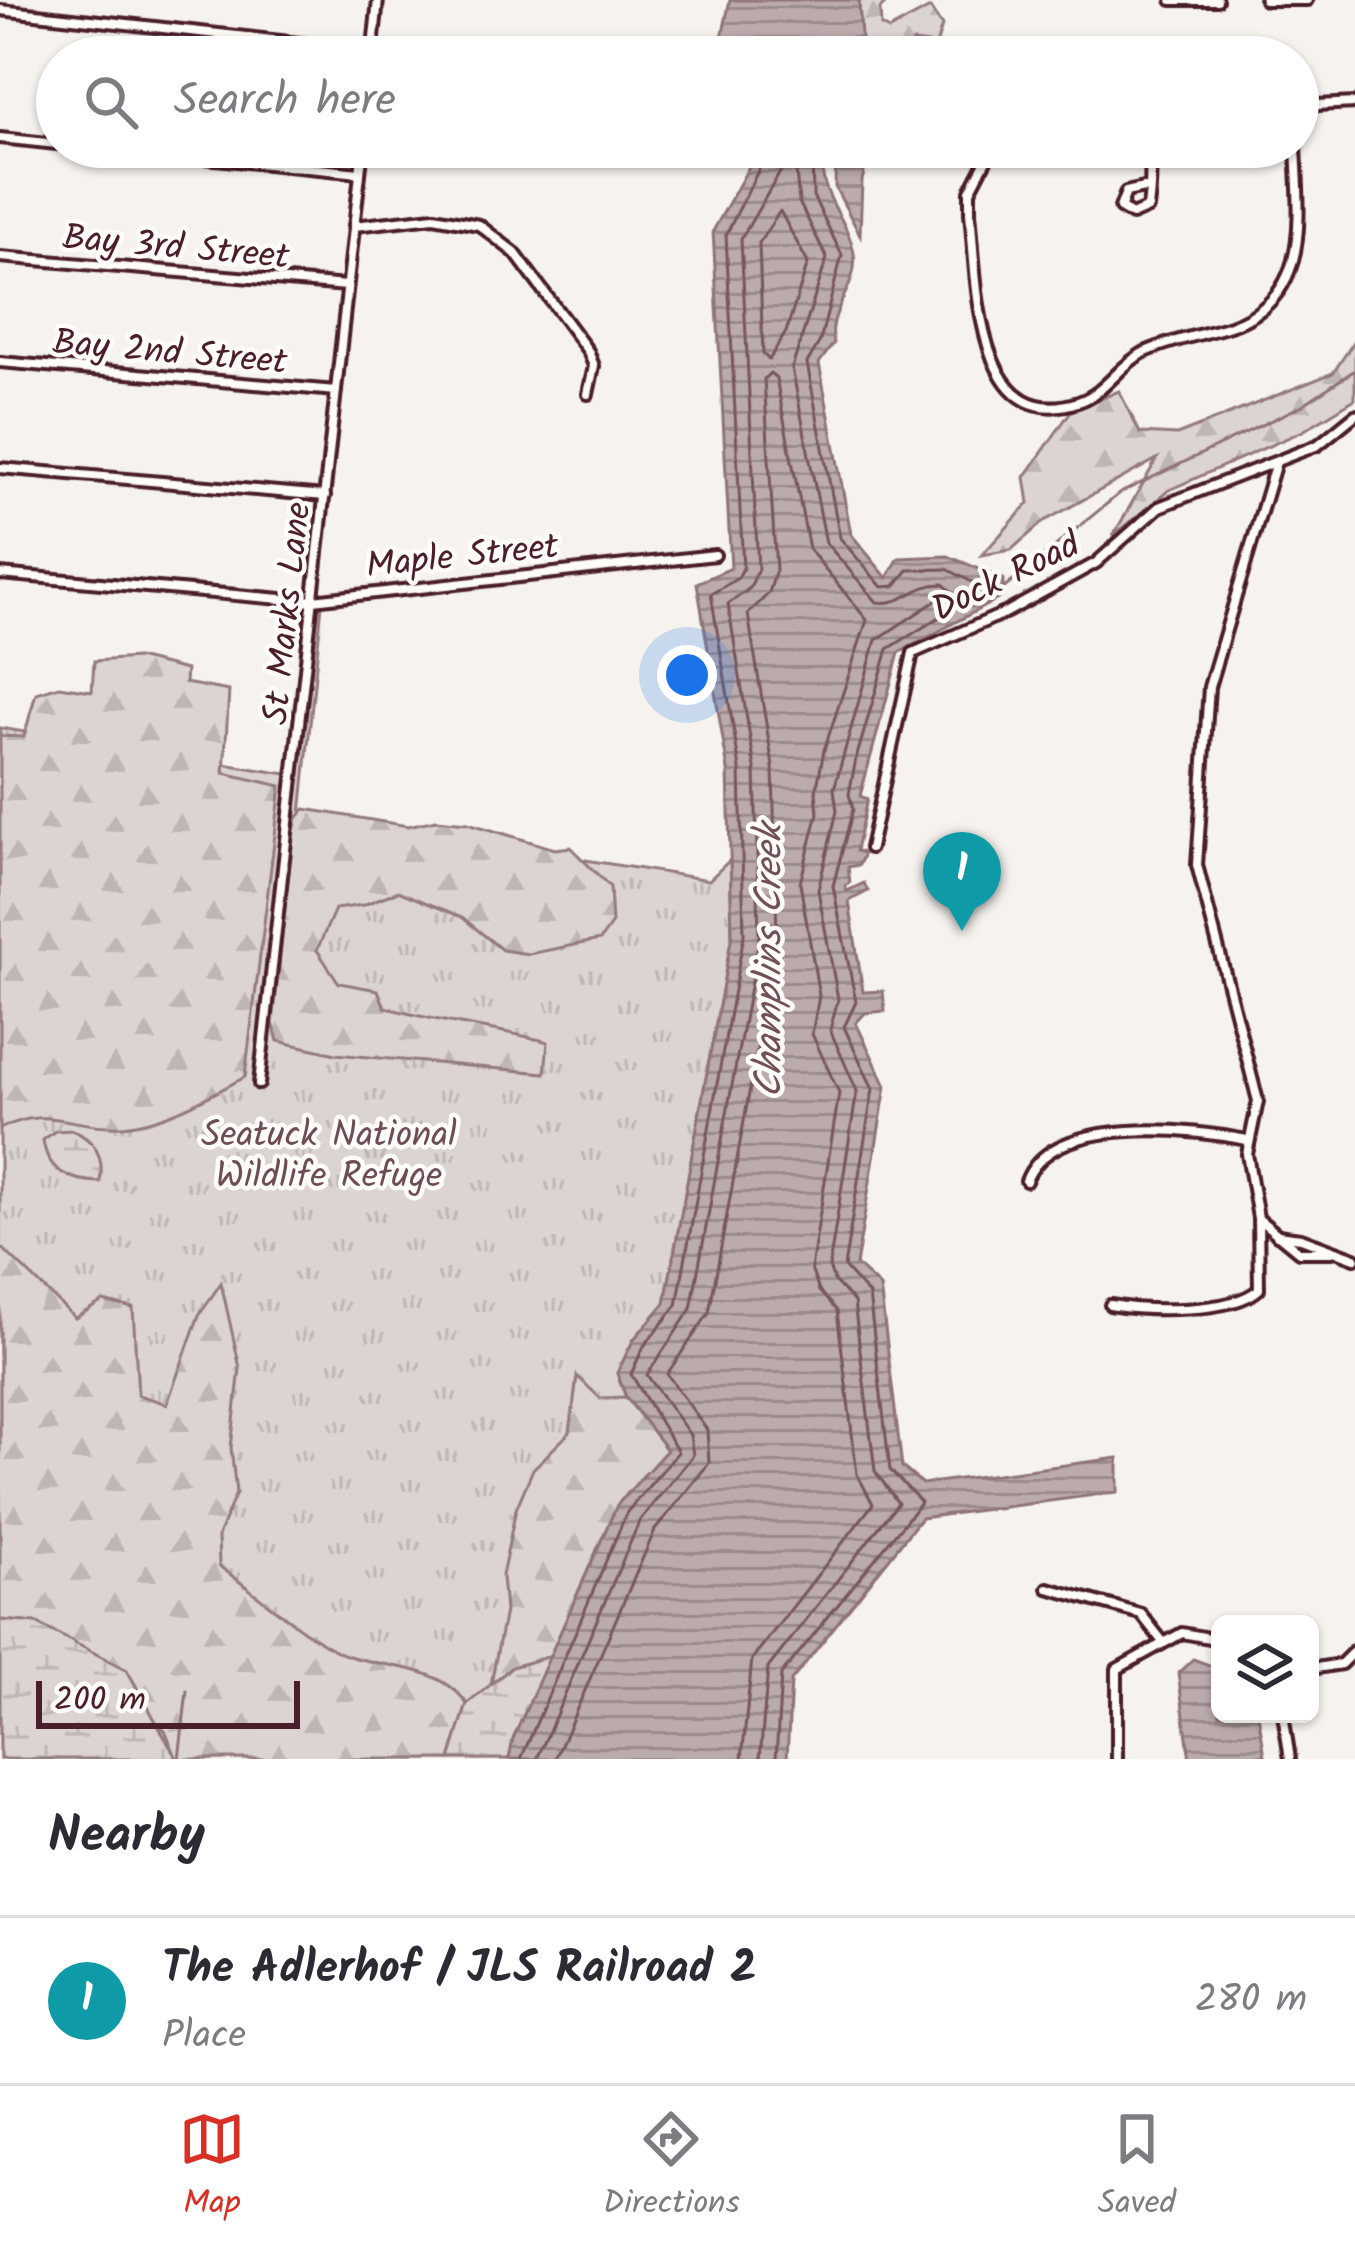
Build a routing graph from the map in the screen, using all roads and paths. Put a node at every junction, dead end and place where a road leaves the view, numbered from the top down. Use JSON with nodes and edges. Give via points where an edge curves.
{"nodes":[{"id":1,"x":378,"y":0,"type":"edge"},
{"id":2,"x":1172,"y":0,"type":"edge"},
{"id":3,"x":1217,"y":0,"type":"edge"},
{"id":4,"x":1265,"y":0,"type":"edge"},
{"id":5,"x":1306,"y":0,"type":"edge"},
{"id":6,"x":0,"y":10,"type":"edge"},
{"id":7,"x":220,"y":36,"type":"edge"},
{"id":8,"x":374,"y":36,"type":"edge"},
{"id":9,"x":1355,"y":103,"type":"edge"},
{"id":10,"x":1319,"y":105,"type":"edge"},
{"id":11,"x":0,"y":138,"type":"edge"},
{"id":12,"x":36,"y":142,"type":"edge"},
{"id":13,"x":308,"y":168,"type":"edge"},
{"id":14,"x":361,"y":168,"type":"edge"},
{"id":15,"x":982,"y":168,"type":"edge"},
{"id":16,"x":1151,"y":168,"type":"edge"},
{"id":17,"x":1296,"y":168,"type":"edge"},
{"id":18,"x":360,"y":173,"type":"junction"},
{"id":19,"x":1144,"y":188,"type":"dead end"},
{"id":20,"x":354,"y":226,"type":"junction"},
{"id":21,"x":0,"y":257,"type":"edge"},
{"id":22,"x":347,"y":286,"type":"junction"},
{"id":23,"x":0,"y":362,"type":"edge"},
{"id":24,"x":336,"y":391,"type":"junction"},
{"id":25,"x":588,"y":394,"type":"dead end"},
{"id":26,"x":1355,"y":415,"type":"edge"},
{"id":27,"x":1276,"y":462,"type":"junction"},
{"id":28,"x":0,"y":468,"type":"edge"},
{"id":29,"x":325,"y":496,"type":"junction"},
{"id":30,"x":715,"y":555,"type":"dead end"},
{"id":31,"x":0,"y":574,"type":"edge"},
{"id":32,"x":314,"y":598,"type":"junction"},
{"id":33,"x":869,"y":848,"type":"dead end"},
{"id":34,"x":259,"y":1084,"type":"dead end"},
{"id":35,"x":1247,"y":1140,"type":"junction"},
{"id":36,"x":1026,"y":1181,"type":"dead end"},
{"id":37,"x":1258,"y":1218,"type":"junction"},
{"id":38,"x":1355,"y":1258,"type":"edge"},
{"id":39,"x":1110,"y":1304,"type":"dead end"},
{"id":40,"x":1048,"y":1588,"type":"dead end"},
{"id":41,"x":1211,"y":1638,"type":"edge"},
{"id":42,"x":1163,"y":1642,"type":"junction"},
{"id":43,"x":1355,"y":1651,"type":"edge"},
{"id":44,"x":1319,"y":1668,"type":"edge"},
{"id":45,"x":1284,"y":1723,"type":"edge"},
{"id":46,"x":1117,"y":1759,"type":"edge"},
{"id":47,"x":1290,"y":1759,"type":"edge"}],
"edges":[{"from":1,"to":8,"type":"street"},
{"from":2,"to":3,"type":"street"},
{"from":4,"to":5,"type":"street"},
{"from":6,"to":7,"type":"street"},
{"from":9,"to":10,"type":"street"},
{"from":11,"to":12,"type":"street"},
{"from":13,"to":18,"type":"street"},
{"from":14,"to":18,"type":"street","name":"St Marks Lane"},
{"from":15,"to":17,"type":"street","via":[[970,213],[986,351],[1015,392],[1056,406],[1095,394],[1139,355],[1266,308],[1296,256]]},
{"from":16,"to":19,"type":"street"},
{"from":18,"to":20,"type":"street","name":"St Marks Lane"},
{"from":20,"to":22,"type":"street","name":"St Marks Lane"},
{"from":20,"to":25,"type":"street","via":[[455,218],[500,238],[588,351]]},
{"from":21,"to":22,"type":"street","name":"Bay 3rd Street"},
{"from":22,"to":24,"type":"street","name":"St Marks Lane"},
{"from":23,"to":24,"type":"street","name":"Bay 2nd Street"},
{"from":24,"to":29,"type":"street","name":"St Marks Lane"},
{"from":26,"to":27,"type":"street","name":"Dock Road","via":[[1318,445]]},
{"from":27,"to":33,"type":"street","name":"Dock Road","via":[[1159,507],[1096,563],[913,653]]},
{"from":27,"to":35,"type":"street","via":[[1209,687],[1197,848],[1203,904],[1258,1101]]},
{"from":28,"to":29,"type":"street"},
{"from":29,"to":32,"type":"street","name":"St Marks Lane"},
{"from":30,"to":32,"type":"street","name":"Maple Street"},
{"from":31,"to":32,"type":"street","name":"Maple Street"},
{"from":32,"to":34,"type":"street","name":"St Marks Lane"},
{"from":35,"to":36,"type":"street","via":[[1160,1130],[1098,1135],[1040,1157]]},
{"from":35,"to":37,"type":"street"},
{"from":37,"to":38,"type":"street","via":[[1299,1252]]},
{"from":37,"to":39,"type":"street","via":[[1259,1289],[1225,1304]]},
{"from":40,"to":42,"type":"street","via":[[1141,1613]]},
{"from":41,"to":42,"type":"street","via":[[1188,1632]]},
{"from":42,"to":46,"type":"street","via":[[1117,1669]]},
{"from":43,"to":44,"type":"street"},
{"from":45,"to":47,"type":"street"}]}
